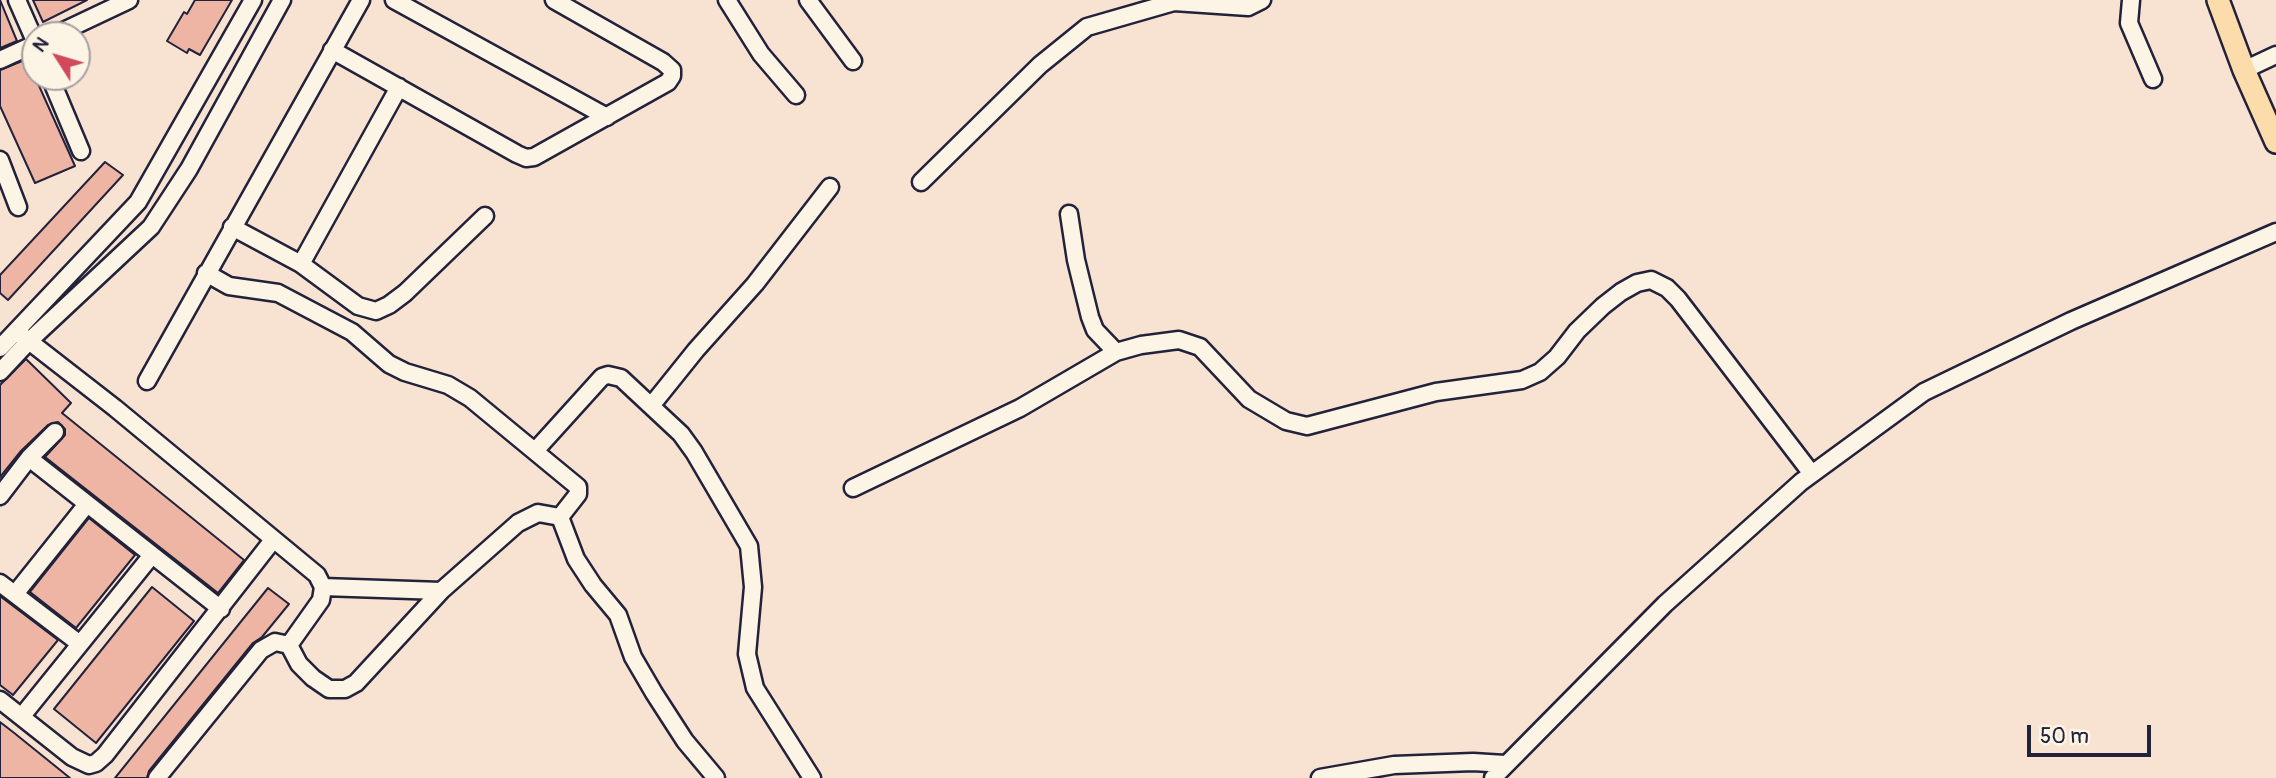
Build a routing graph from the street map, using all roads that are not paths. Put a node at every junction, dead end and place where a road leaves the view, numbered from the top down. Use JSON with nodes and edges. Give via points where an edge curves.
{"nodes":[{"id":1,"x":17,"y":0,"type":"edge"},
{"id":2,"x":129,"y":0,"type":"edge"},
{"id":3,"x":253,"y":0,"type":"edge"},
{"id":4,"x":282,"y":0,"type":"edge"},
{"id":5,"x":361,"y":0,"type":"edge"},
{"id":6,"x":394,"y":0,"type":"edge"},
{"id":7,"x":554,"y":0,"type":"edge"},
{"id":8,"x":727,"y":0,"type":"edge"},
{"id":9,"x":808,"y":0,"type":"edge"},
{"id":10,"x":1262,"y":0,"type":"edge"},
{"id":11,"x":2131,"y":0,"type":"edge"},
{"id":12,"x":2218,"y":0,"type":"edge"},
{"id":13,"x":26,"y":21,"type":"edge"},
{"id":14,"x":85,"y":21,"type":"edge"},
{"id":15,"x":21,"y":50,"type":"edge"},
{"id":16,"x":332,"y":50,"type":"junction"},
{"id":17,"x":2276,"y":55,"type":"edge"},
{"id":18,"x":0,"y":60,"type":"edge"},
{"id":19,"x":853,"y":61,"type":"dead end"},
{"id":20,"x":2244,"y":70,"type":"junction"},
{"id":21,"x":2153,"y":79,"type":"dead end"},
{"id":22,"x":399,"y":87,"type":"junction"},
{"id":23,"x":56,"y":91,"type":"edge"},
{"id":24,"x":796,"y":95,"type":"dead end"},
{"id":25,"x":607,"y":117,"type":"junction"},
{"id":26,"x":2276,"y":142,"type":"edge"},
{"id":27,"x":81,"y":150,"type":"dead end"},
{"id":28,"x":0,"y":160,"type":"edge"},
{"id":29,"x":921,"y":181,"type":"dead end"},
{"id":30,"x":830,"y":187,"type":"dead end"},
{"id":31,"x":19,"y":207,"type":"dead end"},
{"id":32,"x":1069,"y":214,"type":"dead end"},
{"id":33,"x":485,"y":216,"type":"dead end"},
{"id":34,"x":232,"y":227,"type":"junction"},
{"id":35,"x":2276,"y":232,"type":"edge"},
{"id":36,"x":301,"y":264,"type":"junction"},
{"id":37,"x":206,"y":273,"type":"junction"},
{"id":38,"x":22,"y":337,"type":"junction"},
{"id":39,"x":0,"y":348,"type":"edge"},
{"id":40,"x":1116,"y":352,"type":"junction"},
{"id":41,"x":0,"y":372,"type":"edge"},
{"id":42,"x":147,"y":381,"type":"dead end"},
{"id":43,"x":651,"y":406,"type":"junction"},
{"id":44,"x":55,"y":432,"type":"dead end"},
{"id":45,"x":535,"y":451,"type":"junction"},
{"id":46,"x":29,"y":458,"type":"junction"},
{"id":47,"x":1812,"y":474,"type":"junction"},
{"id":48,"x":853,"y":488,"type":"dead end"},
{"id":49,"x":0,"y":496,"type":"edge"},
{"id":50,"x":87,"y":504,"type":"junction"},
{"id":51,"x":560,"y":517,"type":"junction"},
{"id":52,"x":273,"y":540,"type":"junction"},
{"id":53,"x":152,"y":555,"type":"junction"},
{"id":54,"x":0,"y":583,"type":"edge"},
{"id":55,"x":323,"y":587,"type":"junction"},
{"id":56,"x":440,"y":592,"type":"junction"},
{"id":57,"x":15,"y":594,"type":"junction"},
{"id":58,"x":221,"y":609,"type":"junction"},
{"id":59,"x":80,"y":644,"type":"junction"},
{"id":60,"x":289,"y":645,"type":"junction"},
{"id":61,"x":0,"y":701,"type":"edge"},
{"id":62,"x":22,"y":716,"type":"junction"},
{"id":63,"x":1504,"y":764,"type":"junction"},
{"id":64,"x":157,"y":778,"type":"edge"},
{"id":65,"x":716,"y":778,"type":"edge"},
{"id":66,"x":812,"y":778,"type":"edge"},
{"id":67,"x":1320,"y":778,"type":"edge"},
{"id":68,"x":1493,"y":778,"type":"edge"}],
"edges":[{"from":1,"to":13,"type":"street"},
{"from":2,"to":14,"type":"street"},
{"from":3,"to":38,"type":"street","via":[[138,202]]},
{"from":4,"to":38,"type":"street","via":[[164,209],[138,240]]},
{"from":5,"to":16,"type":"street"},
{"from":6,"to":25,"type":"street"},
{"from":7,"to":25,"type":"street","via":[[672,70],[668,82]]},
{"from":8,"to":24,"type":"street","via":[[761,54]]},
{"from":9,"to":19,"type":"street"},
{"from":10,"to":29,"type":"street","via":[[1248,7],[1174,2],[1087,27],[1040,65]]},
{"from":11,"to":21,"type":"street","via":[[2129,23]]},
{"from":12,"to":20,"type":"main road"},
{"from":15,"to":18,"type":"street"},
{"from":16,"to":22,"type":"street"},
{"from":16,"to":34,"type":"street"},
{"from":17,"to":20,"type":"street"},
{"from":20,"to":26,"type":"main road"},
{"from":22,"to":25,"type":"street","via":[[526,158]]},
{"from":22,"to":36,"type":"street"},
{"from":23,"to":27,"type":"street"},
{"from":28,"to":31,"type":"street"},
{"from":30,"to":43,"type":"street"},
{"from":32,"to":40,"type":"street","via":[[1093,324]]},
{"from":33,"to":36,"type":"street","via":[[405,293],[376,311],[358,306]]},
{"from":34,"to":36,"type":"street"},
{"from":34,"to":37,"type":"street"},
{"from":35,"to":47,"type":"street","via":[[2071,321],[1924,392]]},
{"from":37,"to":42,"type":"street"},
{"from":37,"to":45,"type":"street","via":[[229,286],[278,293],[352,332],[389,364],[470,398]]},
{"from":38,"to":39,"type":"street"},
{"from":38,"to":41,"type":"street"},
{"from":38,"to":52,"type":"street"},
{"from":40,"to":47,"type":"street","via":[[1179,340],[1200,347],[1250,399],[1286,421],[1307,426],[1436,392],[1522,380],[1557,357],[1577,331],[1621,292],[1651,280],[1678,299]]},
{"from":40,"to":48,"type":"street","via":[[1020,408]]},
{"from":43,"to":45,"type":"street","via":[[621,379],[602,377]]},
{"from":43,"to":66,"type":"street","via":[[694,452],[749,547],[753,587],[747,654],[755,688]]},
{"from":44,"to":46,"type":"street"},
{"from":45,"to":51,"type":"street","via":[[578,487],[578,494]]},
{"from":46,"to":49,"type":"street"},
{"from":46,"to":50,"type":"street"},
{"from":47,"to":63,"type":"street","via":[[1665,604]]},
{"from":50,"to":53,"type":"street"},
{"from":50,"to":57,"type":"street"},
{"from":51,"to":56,"type":"street","via":[[538,513],[518,523]]},
{"from":51,"to":65,"type":"street","via":[[576,559],[618,615],[633,657],[654,693]]},
{"from":52,"to":55,"type":"street","via":[[317,575]]},
{"from":52,"to":58,"type":"street"},
{"from":53,"to":58,"type":"street"},
{"from":53,"to":59,"type":"street"},
{"from":54,"to":57,"type":"street"},
{"from":55,"to":56,"type":"street"},
{"from":55,"to":60,"type":"street","via":[[321,600]]},
{"from":56,"to":60,"type":"street","via":[[356,683],[345,689],[329,689],[313,678]]},
{"from":57,"to":59,"type":"street"},
{"from":58,"to":62,"type":"street","via":[[96,763],[89,765],[72,757]]},
{"from":59,"to":62,"type":"street"},
{"from":60,"to":64,"type":"street","via":[[275,642],[261,650]]},
{"from":61,"to":62,"type":"street"},
{"from":63,"to":67,"type":"street","via":[[1394,765]]},
{"from":63,"to":68,"type":"street"}]}
